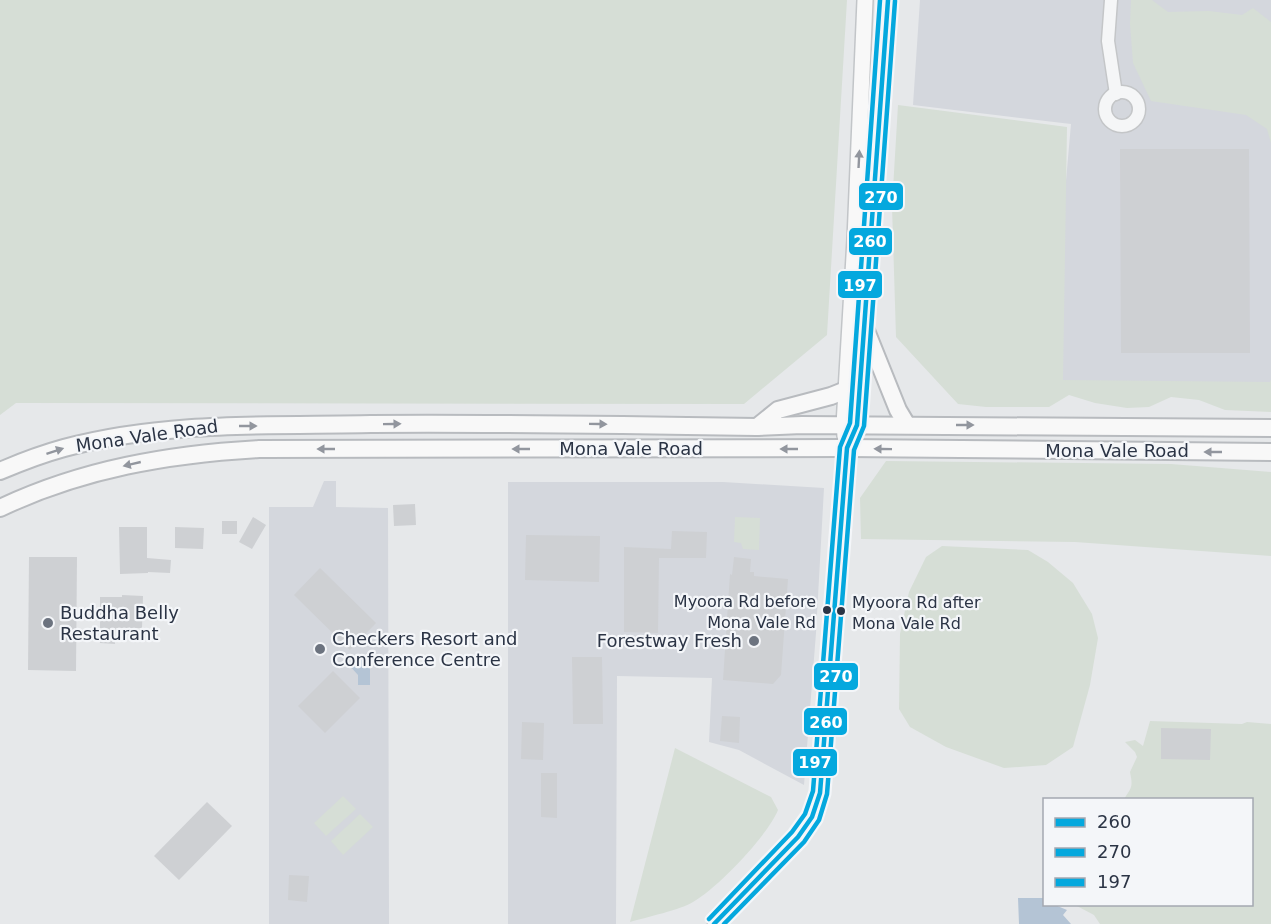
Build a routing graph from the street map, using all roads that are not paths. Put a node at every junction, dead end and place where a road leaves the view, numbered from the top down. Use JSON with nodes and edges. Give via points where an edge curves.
{"nodes":[{"id":1,"x":865,"y":0,"type":"edge"},
{"id":2,"x":888,"y":0,"type":"edge"},
{"id":3,"x":1111,"y":0,"type":"edge"},
{"id":4,"x":1116,"y":94,"type":"dead end"},
{"id":5,"x":865,"y":328,"type":"junction"},
{"id":6,"x":846,"y":390,"type":"junction"},
{"id":7,"x":850,"y":425,"type":"junction"},
{"id":8,"x":907,"y":425,"type":"junction"},
{"id":9,"x":758,"y":427,"type":"junction"},
{"id":10,"x":1271,"y":428,"type":"edge"},
{"id":11,"x":847,"y":448,"type":"junction"},
{"id":12,"x":1271,"y":452,"type":"edge"},
{"id":13,"x":0,"y":471,"type":"edge"},
{"id":14,"x":0,"y":508,"type":"edge"},
{"id":15,"x":714,"y":924,"type":"edge"}],
"edges":[{"from":6,"to":1,"type":"main road","one_way":true},
{"from":2,"to":5,"type":"main road"},
{"from":3,"to":4,"type":"street","via":[[1108,41]]},
{"from":5,"to":7,"type":"main road"},
{"from":5,"to":8,"type":"highway"},
{"from":6,"to":7,"type":"main road"},
{"from":6,"to":9,"type":"highway","via":[[778,410]]},
{"from":7,"to":8,"type":"highway","name":"Mona Vale Road"},
{"from":7,"to":9,"type":"highway","name":"Mona Vale Road"},
{"from":7,"to":11,"type":"main road"},
{"from":8,"to":10,"type":"highway","name":"Mona Vale Road","one_way":true},
{"from":13,"to":9,"type":"highway","name":"Mona Vale Road","one_way":true,"via":[[92,441],[227,426]]},
{"from":12,"to":11,"type":"highway","name":"Mona Vale Road","one_way":true},
{"from":11,"to":14,"type":"highway","name":"Mona Vale Road","one_way":true,"via":[[225,451],[106,470],[44,489]]},
{"from":11,"to":15,"type":"street","via":[[820,793],[812,817],[798,837]]}]}
